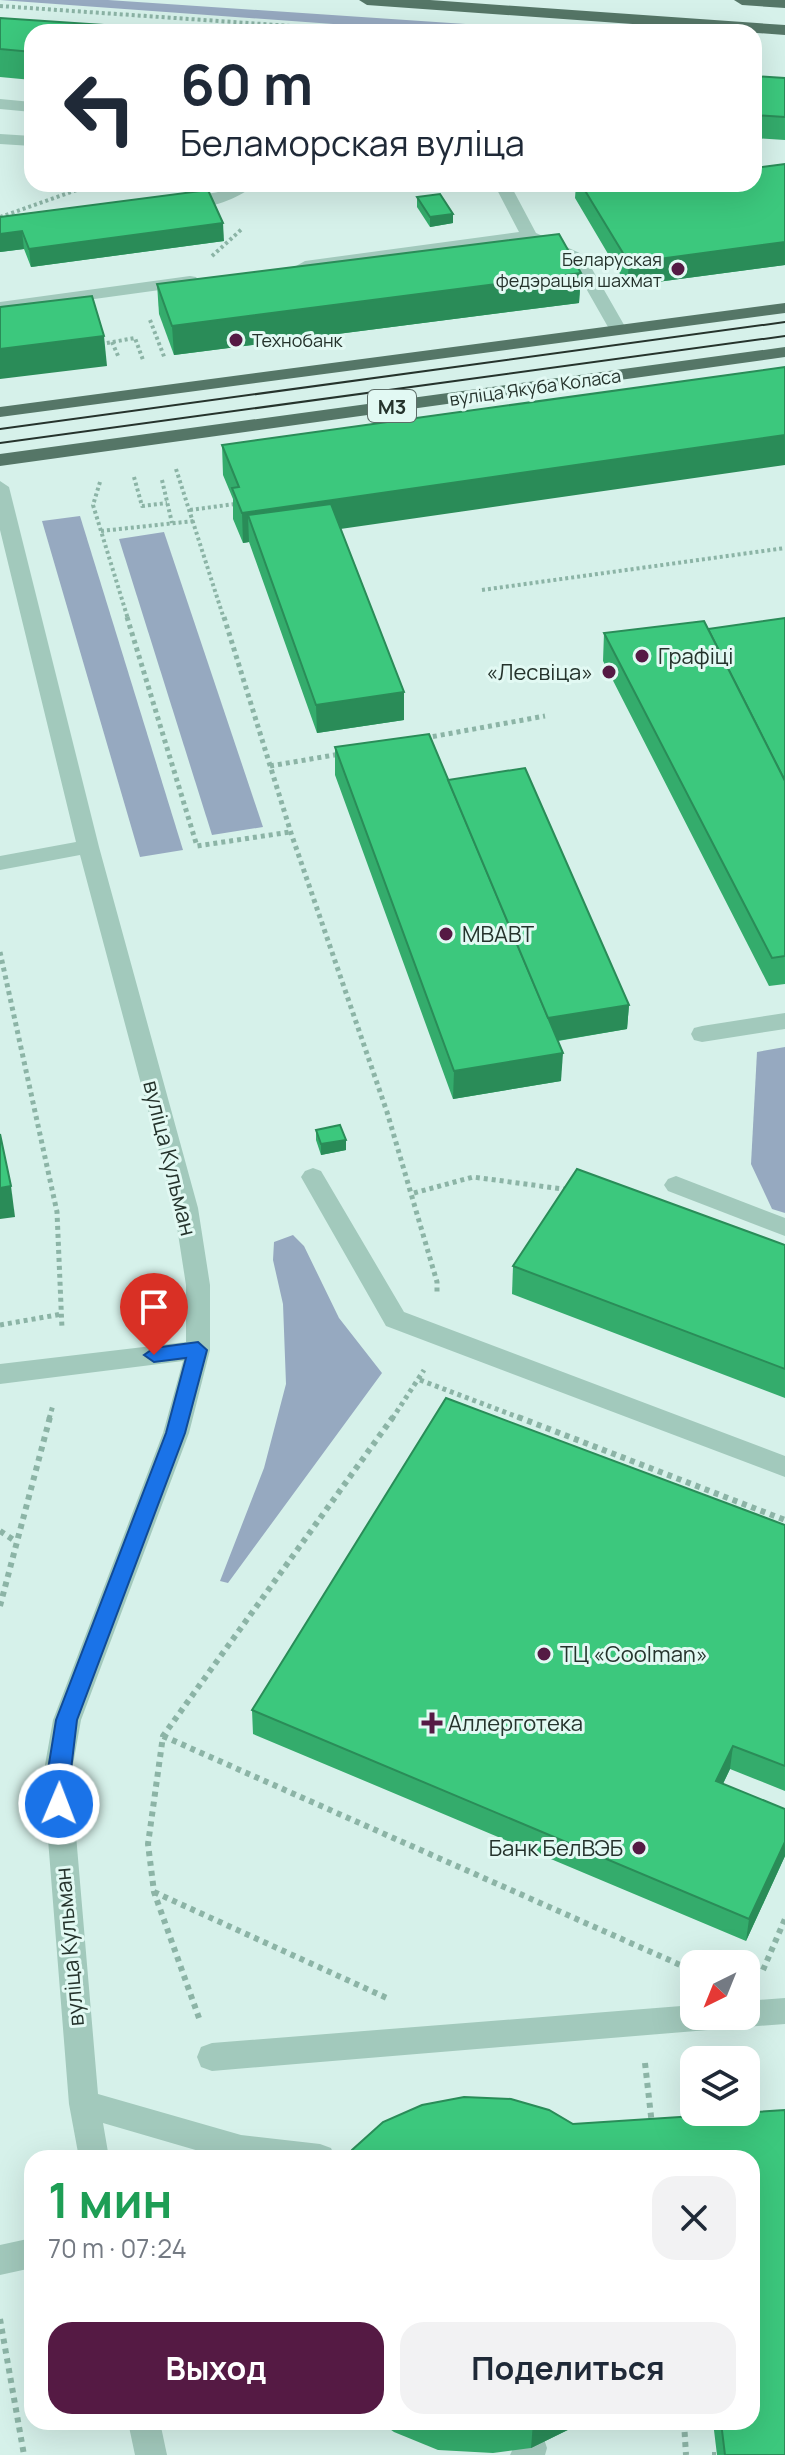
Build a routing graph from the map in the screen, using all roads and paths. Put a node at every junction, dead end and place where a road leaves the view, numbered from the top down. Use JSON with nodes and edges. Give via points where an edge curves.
{"nodes":[{"id":1,"x":367,"y":0,"type":"edge"},
{"id":2,"x":742,"y":0,"type":"edge"},
{"id":3,"x":781,"y":2,"type":"edge"},
{"id":4,"x":0,"y":6,"type":"edge"},
{"id":5,"x":272,"y":24,"type":"edge"},
{"id":6,"x":701,"y":24,"type":"edge"},
{"id":7,"x":762,"y":28,"type":"edge"},
{"id":8,"x":785,"y":30,"type":"edge"},
{"id":9,"x":1,"y":107,"type":"edge"},
{"id":10,"x":24,"y":107,"type":"edge"},
{"id":11,"x":0,"y":139,"type":"edge"},
{"id":12,"x":24,"y":140,"type":"edge"},
{"id":13,"x":71,"y":192,"type":"edge"},
{"id":14,"x":240,"y":192,"type":"edge"},
{"id":15,"x":506,"y":192,"type":"edge"},
{"id":16,"x":167,"y":205,"type":"edge"},
{"id":17,"x":0,"y":217,"type":"edge"},
{"id":18,"x":247,"y":223,"type":"dead end"},
{"id":19,"x":529,"y":236,"type":"junction"},
{"id":20,"x":292,"y":268,"type":"edge"},
{"id":21,"x":214,"y":278,"type":"edge"},
{"id":22,"x":183,"y":282,"type":"junction"},
{"id":23,"x":0,"y":307,"type":"edge"},
{"id":24,"x":785,"y":308,"type":"edge"},
{"id":25,"x":618,"y":330,"type":"junction"},
{"id":26,"x":112,"y":342,"type":"junction"},
{"id":27,"x":100,"y":344,"type":"edge"},
{"id":28,"x":785,"y":352,"type":"edge"},
{"id":29,"x":141,"y":353,"type":"dead end"},
{"id":30,"x":119,"y":358,"type":"dead end"},
{"id":31,"x":166,"y":361,"type":"dead end"},
{"id":32,"x":0,"y":412,"type":"edge"},
{"id":33,"x":172,"y":457,"type":"dead end"},
{"id":34,"x":0,"y":460,"type":"edge"},
{"id":35,"x":162,"y":480,"type":"dead end"},
{"id":36,"x":135,"y":485,"type":"dead end"},
{"id":37,"x":0,"y":487,"type":"edge"},
{"id":38,"x":167,"y":503,"type":"junction"},
{"id":39,"x":235,"y":504,"type":"edge"},
{"id":40,"x":93,"y":505,"type":"dead end"},
{"id":41,"x":190,"y":510,"type":"junction"},
{"id":42,"x":194,"y":521,"type":"junction"},
{"id":43,"x":172,"y":523,"type":"junction"},
{"id":44,"x":101,"y":531,"type":"junction"},
{"id":45,"x":785,"y":548,"type":"edge"},
{"id":46,"x":482,"y":590,"type":"dead end"},
{"id":47,"x":545,"y":716,"type":"dead end"},
{"id":48,"x":419,"y":739,"type":"edge"},
{"id":49,"x":345,"y":753,"type":"edge"},
{"id":50,"x":270,"y":766,"type":"junction"},
{"id":51,"x":290,"y":832,"type":"junction"},
{"id":52,"x":88,"y":847,"type":"junction"},
{"id":53,"x":0,"y":863,"type":"edge"},
{"id":54,"x":0,"y":952,"type":"edge"},
{"id":55,"x":785,"y":1021,"type":"edge"},
{"id":56,"x":702,"y":1034,"type":"dead end"},
{"id":57,"x":313,"y":1177,"type":"dead end"},
{"id":58,"x":676,"y":1185,"type":"dead end"},
{"id":59,"x":573,"y":1191,"type":"edge"},
{"id":60,"x":785,"y":1227,"type":"edge"},
{"id":61,"x":62,"y":1314,"type":"junction"},
{"id":62,"x":0,"y":1325,"type":"edge"},
{"id":63,"x":198,"y":1350,"type":"junction"},
{"id":64,"x":64,"y":1366,"type":"junction"},
{"id":65,"x":0,"y":1374,"type":"edge"},
{"id":66,"x":785,"y":1467,"type":"edge"},
{"id":67,"x":785,"y":1520,"type":"edge"},
{"id":68,"x":0,"y":1531,"type":"edge"},
{"id":69,"x":15,"y":1541,"type":"junction"},
{"id":70,"x":0,"y":1606,"type":"edge"},
{"id":71,"x":163,"y":1736,"type":"junction"},
{"id":72,"x":154,"y":1892,"type":"junction"},
{"id":73,"x":785,"y":1919,"type":"edge"},
{"id":74,"x":680,"y":1965,"type":"edge"},
{"id":75,"x":760,"y":1977,"type":"edge"},
{"id":76,"x":398,"y":2003,"type":"dead end"},
{"id":77,"x":785,"y":2011,"type":"edge"},
{"id":78,"x":760,"y":2013,"type":"edge"},
{"id":79,"x":680,"y":2020,"type":"edge"},
{"id":80,"x":640,"y":2023,"type":"junction"},
{"id":81,"x":212,"y":2057,"type":"joint"},
{"id":82,"x":84,"y":2104,"type":"junction"},
{"id":83,"x":652,"y":2129,"type":"edge"},
{"id":84,"x":93,"y":2150,"type":"edge"},
{"id":85,"x":250,"y":2150,"type":"edge"},
{"id":86,"x":24,"y":2255,"type":"edge"},
{"id":87,"x":0,"y":2260,"type":"edge"},
{"id":88,"x":0,"y":2319,"type":"edge"},
{"id":89,"x":146,"y":2430,"type":"edge"},
{"id":90,"x":684,"y":2430,"type":"edge"},
{"id":91,"x":24,"y":2455,"type":"edge"},
{"id":92,"x":151,"y":2455,"type":"edge"},
{"id":93,"x":686,"y":2455,"type":"edge"}],
"edges":[{"from":1,"to":6,"type":"main road"},
{"from":2,"to":3,"type":"main road"},
{"from":4,"to":5,"type":"path"},
{"from":7,"to":8,"type":"main road"},
{"from":9,"to":10,"type":"street"},
{"from":11,"to":12,"type":"street"},
{"from":13,"to":17,"type":"path"},
{"from":14,"to":16,"type":"street"},
{"from":15,"to":19,"type":"street"},
{"from":18,"to":22,"type":"path"},
{"from":19,"to":20,"type":"street"},
{"from":19,"to":25,"type":"street","via":[[578,259]]},
{"from":21,"to":22,"type":"street"},
{"from":22,"to":23,"type":"street"},
{"from":22,"to":31,"type":"path","via":[[145,307]]},
{"from":24,"to":25,"type":"main road","number":"М3"},
{"from":25,"to":32,"type":"main road","number":"М3"},
{"from":26,"to":27,"type":"path"},
{"from":26,"to":29,"type":"path","via":[[135,338]]},
{"from":26,"to":30,"type":"path"},
{"from":28,"to":34,"type":"main road","name":"вуліца Якуба Коласа","number":"М3"},
{"from":33,"to":41,"type":"path"},
{"from":35,"to":38,"type":"path"},
{"from":36,"to":38,"type":"path","via":[[142,506]]},
{"from":37,"to":52,"type":"street","name":"вуліца Кульман"},
{"from":38,"to":43,"type":"path"},
{"from":39,"to":41,"type":"path"},
{"from":40,"to":44,"type":"path"},
{"from":41,"to":42,"type":"path"},
{"from":42,"to":43,"type":"path"},
{"from":42,"to":50,"type":"path"},
{"from":43,"to":44,"type":"path"},
{"from":44,"to":51,"type":"path","via":[[197,846]]},
{"from":45,"to":46,"type":"path"},
{"from":47,"to":48,"type":"path"},
{"from":49,"to":50,"type":"path"},
{"from":50,"to":51,"type":"path"},
{"from":51,"to":59,"type":"path","via":[[414,1193],[473,1177]]},
{"from":52,"to":53,"type":"street"},
{"from":52,"to":63,"type":"street","name":"вуліца Кульман","via":[[186,1208],[198,1285]]},
{"from":54,"to":61,"type":"path","via":[[57,1212]]},
{"from":55,"to":56,"type":"street"},
{"from":57,"to":66,"type":"street","via":[[395,1319]]},
{"from":58,"to":60,"type":"street"},
{"from":61,"to":62,"type":"path"},
{"from":61,"to":64,"type":"path"},
{"from":63,"to":64,"type":"street"},
{"from":63,"to":82,"type":"street","name":"вуліца Кульман","via":[[176,1433],[67,1720],[57,1776]]},
{"from":64,"to":65,"type":"street"},
{"from":64,"to":69,"type":"path"},
{"from":67,"to":71,"type":"path","via":[[420,1380]]},
{"from":68,"to":69,"type":"path"},
{"from":69,"to":70,"type":"path"},
{"from":71,"to":72,"type":"path","via":[[148,1844]]},
{"from":71,"to":74,"type":"path"},
{"from":72,"to":76,"type":"path"},
{"from":72,"to":81,"type":"path"},
{"from":73,"to":75,"type":"path"},
{"from":77,"to":78,"type":"street"},
{"from":79,"to":80,"type":"street"},
{"from":80,"to":81,"type":"street"},
{"from":80,"to":83,"type":"path"},
{"from":82,"to":84,"type":"street","name":"вуліца Кульман"},
{"from":82,"to":85,"type":"street"},
{"from":86,"to":87,"type":"street"},
{"from":88,"to":91,"type":"path"},
{"from":89,"to":92,"type":"street"},
{"from":90,"to":93,"type":"path"}]}
